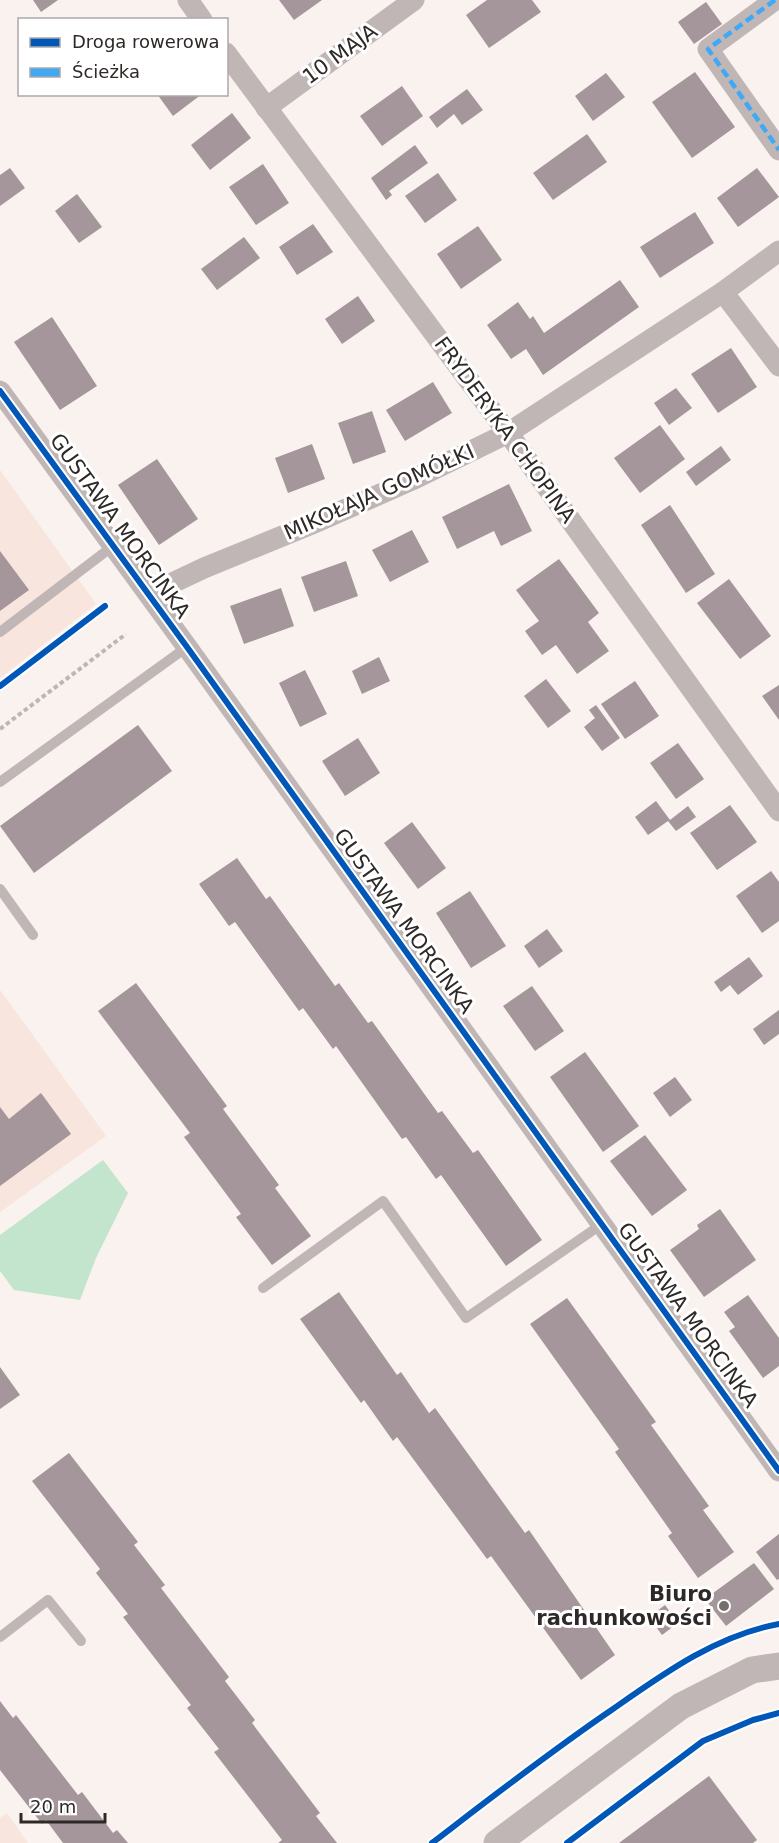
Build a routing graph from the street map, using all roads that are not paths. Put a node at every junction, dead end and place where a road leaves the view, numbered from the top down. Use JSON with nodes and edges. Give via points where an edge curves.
{"nodes":[{"id":1,"x":188,"y":0,"type":"edge"},
{"id":2,"x":414,"y":0,"type":"edge"},
{"id":3,"x":775,"y":0,"type":"edge"},
{"id":4,"x":201,"y":18,"type":"edge"},
{"id":5,"x":228,"y":56,"type":"edge"},
{"id":6,"x":266,"y":108,"type":"junction"},
{"id":7,"x":779,"y":150,"type":"edge"},
{"id":8,"x":779,"y":251,"type":"edge"},
{"id":9,"x":723,"y":292,"type":"junction"},
{"id":10,"x":779,"y":366,"type":"edge"},
{"id":11,"x":0,"y":391,"type":"edge"},
{"id":12,"x":508,"y":433,"type":"junction"},
{"id":13,"x":113,"y":546,"type":"junction"},
{"id":14,"x":149,"y":594,"type":"junction"},
{"id":15,"x":0,"y":632,"type":"edge"},
{"id":16,"x":187,"y":647,"type":"junction"},
{"id":17,"x":0,"y":782,"type":"edge"},
{"id":18,"x":779,"y":811,"type":"edge"},
{"id":19,"x":0,"y":889,"type":"edge"},
{"id":20,"x":33,"y":935,"type":"dead end"},
{"id":21,"x":602,"y":1224,"type":"junction"},
{"id":22,"x":263,"y":1288,"type":"dead end"},
{"id":23,"x":779,"y":1471,"type":"edge"},
{"id":24,"x":0,"y":1637,"type":"edge"},
{"id":25,"x":81,"y":1641,"type":"dead end"},
{"id":26,"x":779,"y":1666,"type":"edge"},
{"id":27,"x":497,"y":1843,"type":"edge"}],
"edges":[{"from":1,"to":4,"type":"street"},
{"from":2,"to":6,"type":"street","name":"10 MAJA"},
{"from":3,"to":7,"type":"street","via":[[708,48]]},
{"from":5,"to":6,"type":"street","name":"FRYDERYKA CHOPINA"},
{"from":6,"to":12,"type":"street","name":"FRYDERYKA CHOPINA"},
{"from":8,"to":9,"type":"street","name":"MIKOŁAJA GOMÓŁKI"},
{"from":9,"to":10,"type":"street"},
{"from":9,"to":12,"type":"street","name":"MIKOŁAJA GOMÓŁKI"},
{"from":11,"to":13,"type":"street","name":"GUSTAWA MORCINKA"},
{"from":12,"to":14,"type":"street","name":"MIKOŁAJA GOMÓŁKI"},
{"from":12,"to":18,"type":"street","name":"FRYDERYKA CHOPINA"},
{"from":13,"to":14,"type":"street","name":"GUSTAWA MORCINKA"},
{"from":13,"to":15,"type":"lane"},
{"from":14,"to":16,"type":"street","name":"GUSTAWA MORCINKA"},
{"from":16,"to":17,"type":"lane"},
{"from":16,"to":21,"type":"street","name":"GUSTAWA MORCINKA"},
{"from":19,"to":20,"type":"lane"},
{"from":21,"to":22,"type":"lane","via":[[466,1318],[383,1201]]},
{"from":21,"to":23,"type":"street","name":"GUSTAWA MORCINKA"},
{"from":24,"to":25,"type":"lane","via":[[48,1600]]},
{"from":26,"to":27,"type":"street","via":[[752,1670],[681,1706]]}]}
